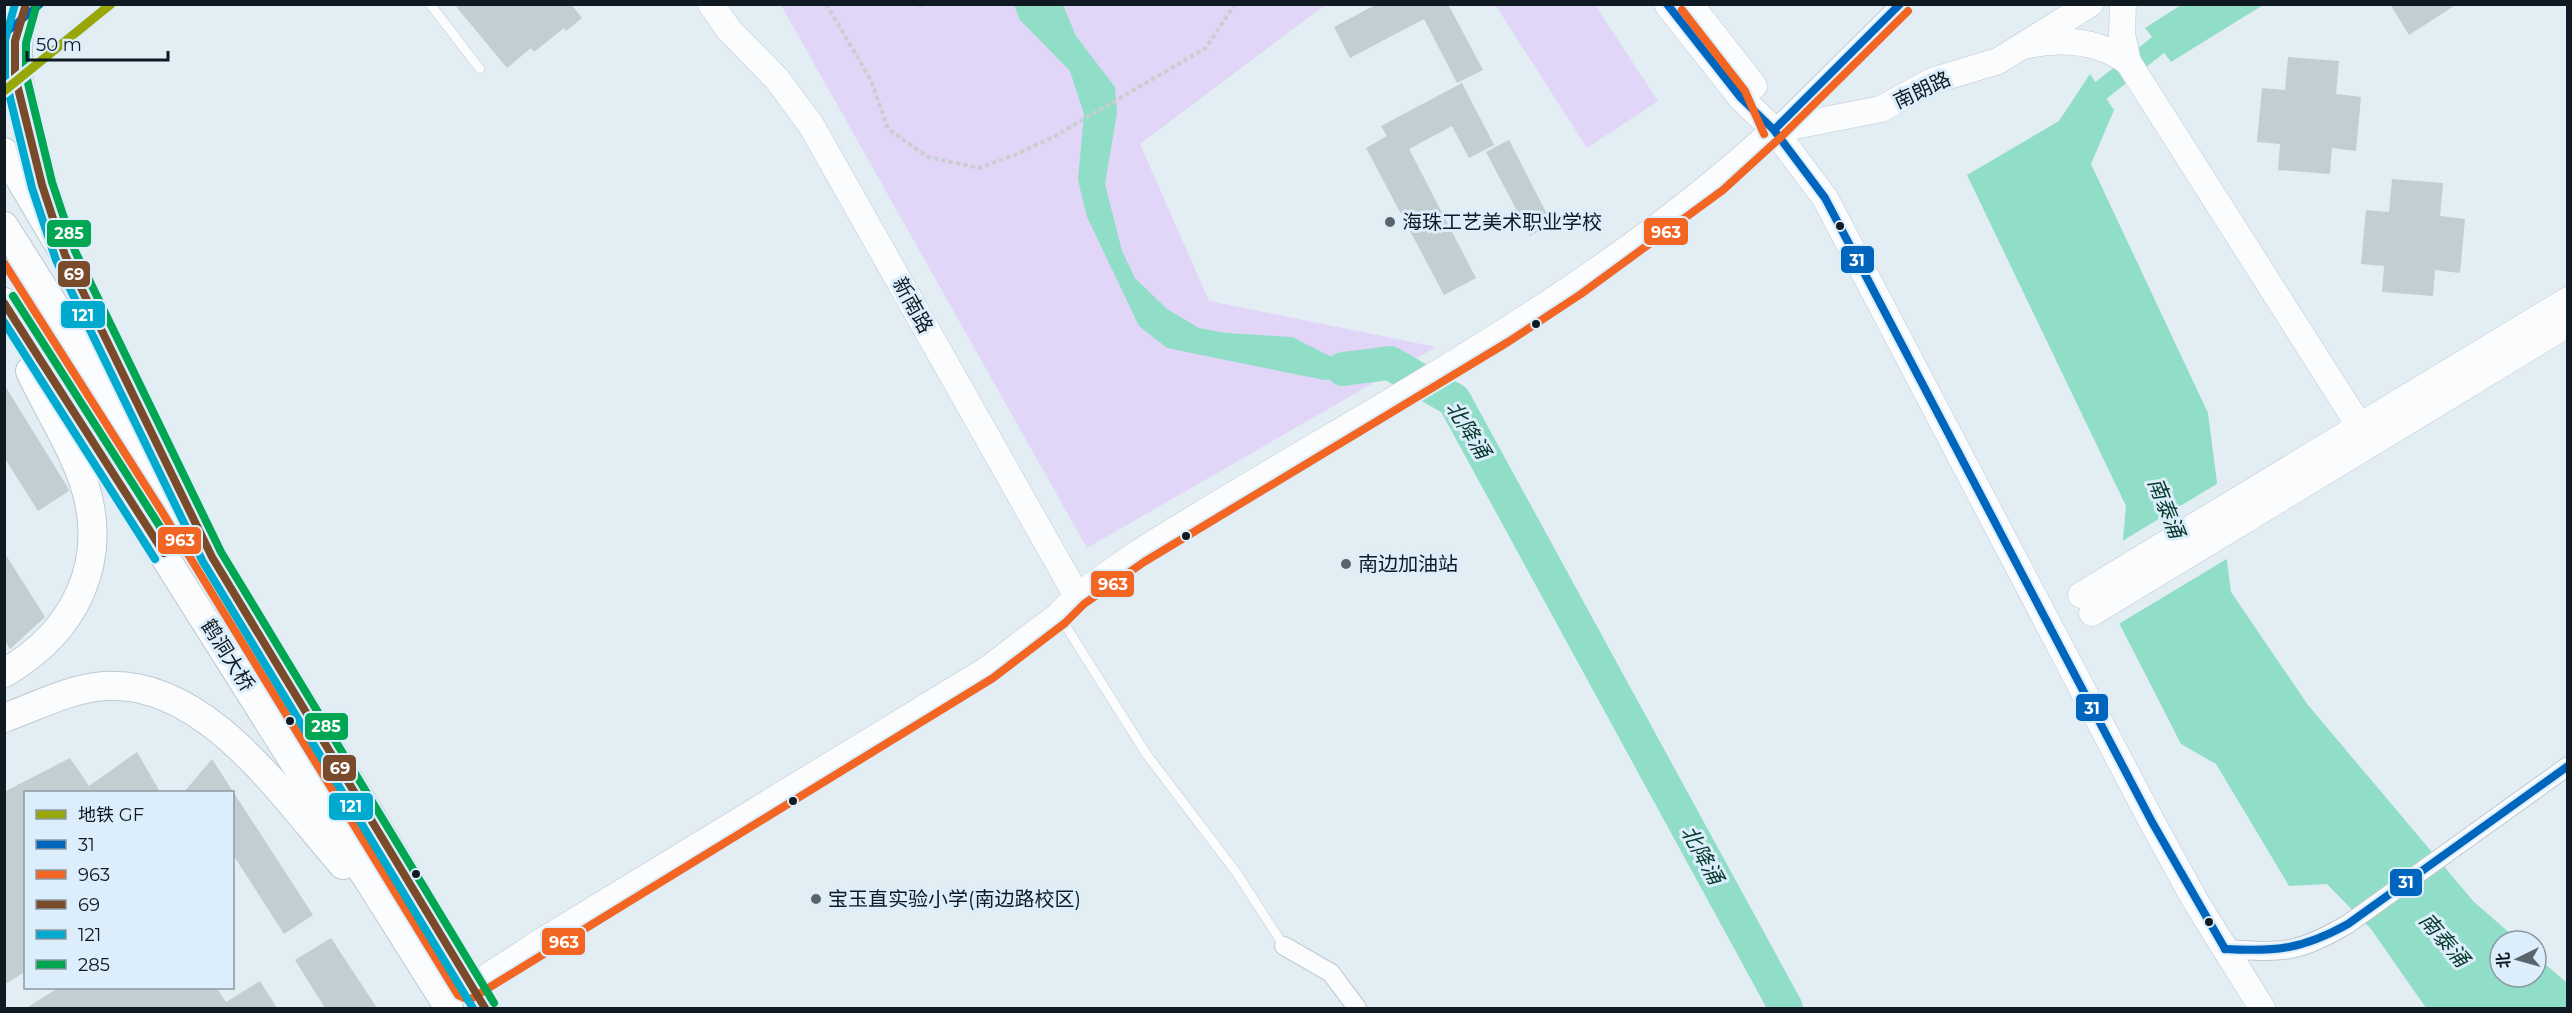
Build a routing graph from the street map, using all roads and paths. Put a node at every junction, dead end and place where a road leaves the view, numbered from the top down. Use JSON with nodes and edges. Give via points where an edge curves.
{"nodes":[{"id":1,"x":41,"y":4,"type":"edge"},
{"id":2,"x":430,"y":4,"type":"edge"},
{"id":3,"x":711,"y":4,"type":"edge"},
{"id":4,"x":717,"y":4,"type":"edge"},
{"id":5,"x":826,"y":4,"type":"edge"},
{"id":6,"x":1235,"y":4,"type":"edge"},
{"id":7,"x":1666,"y":4,"type":"edge"},
{"id":8,"x":1690,"y":4,"type":"edge"},
{"id":9,"x":1901,"y":4,"type":"edge"},
{"id":10,"x":2090,"y":4,"type":"edge"},
{"id":11,"x":2123,"y":4,"type":"edge"},
{"id":12,"x":12,"y":21,"type":"edge"},
{"id":13,"x":729,"y":30,"type":"junction"},
{"id":14,"x":2021,"y":46,"type":"junction"},
{"id":15,"x":2128,"y":62,"type":"junction"},
{"id":16,"x":480,"y":69,"type":"dead end"},
{"id":17,"x":1774,"y":130,"type":"junction"},
{"id":18,"x":4,"y":152,"type":"edge"},
{"id":19,"x":4,"y":226,"type":"edge"},
{"id":20,"x":4,"y":243,"type":"edge"},
{"id":21,"x":65,"y":255,"type":"junction"},
{"id":22,"x":2568,"y":300,"type":"edge"},
{"id":23,"x":4,"y":302,"type":"edge"},
{"id":24,"x":4,"y":314,"type":"edge"},
{"id":25,"x":2568,"y":324,"type":"edge"},
{"id":26,"x":2365,"y":435,"type":"junction"},
{"id":27,"x":212,"y":557,"type":"junction"},
{"id":28,"x":1077,"y":596,"type":"junction"},
{"id":29,"x":2086,"y":604,"type":"dead end"},
{"id":30,"x":1059,"y":615,"type":"junction"},
{"id":31,"x":4,"y":673,"type":"edge"},
{"id":32,"x":4,"y":718,"type":"edge"},
{"id":33,"x":2568,"y":766,"type":"edge"},
{"id":34,"x":399,"y":928,"type":"junction"},
{"id":35,"x":1284,"y":946,"type":"joint"},
{"id":36,"x":2225,"y":949,"type":"junction"},
{"id":37,"x":470,"y":1004,"type":"edge"},
{"id":38,"x":1357,"y":1008,"type":"edge"},
{"id":39,"x":2262,"y":1008,"type":"edge"}],
"edges":[{"from":1,"to":12,"type":"street"},
{"from":2,"to":16,"type":"lane"},
{"from":3,"to":13,"type":"street","name":"新南路"},
{"from":4,"to":13,"type":"street","name":"新南路"},
{"from":5,"to":6,"type":"path","via":[[871,80],[888,129],[928,157],[979,168],[1074,125],[1206,48]]},
{"from":7,"to":17,"type":"street","via":[[1741,98]]},
{"from":8,"to":17,"type":"street","via":[[1754,86]]},
{"from":9,"to":17,"type":"street"},
{"from":10,"to":14,"type":"street","name":"南朗路"},
{"from":11,"to":15,"type":"street","via":[[2122,34]]},
{"from":12,"to":21,"type":"main road","bridge":true,"via":[[15,76],[42,184]]},
{"from":13,"to":28,"type":"street","name":"新南路","via":[[777,79],[811,125]]},
{"from":14,"to":15,"type":"street","via":[[2074,42],[2102,48]]},
{"from":14,"to":17,"type":"street","name":"南朗路","via":[[1998,61],[1923,86],[1881,109]]},
{"from":15,"to":26,"type":"street"},
{"from":17,"to":28,"type":"street","via":[[1700,195],[1567,292],[1178,527]]},
{"from":17,"to":36,"type":"street","via":[[1825,198],[1849,241],[2058,647]]},
{"from":18,"to":21,"type":"main road","bridge":true},
{"from":19,"to":27,"type":"main road"},
{"from":20,"to":37,"type":"street","via":[[176,514]]},
{"from":21,"to":27,"type":"main road"},
{"from":22,"to":26,"type":"street"},
{"from":23,"to":34,"type":"main road","name":"鹤洞大桥"},
{"from":24,"to":31,"type":"main road","via":[[76,462],[90,502],[92,523],[85,581],[68,617],[45,645]]},
{"from":25,"to":26,"type":"street"},
{"from":26,"to":29,"type":"street"},
{"from":27,"to":37,"type":"main road","name":"鹤洞大桥","bridge":true,"via":[[371,816]]},
{"from":28,"to":30,"type":"street"},
{"from":30,"to":35,"type":"lane","via":[[1147,755],[1236,872]]},
{"from":30,"to":37,"type":"street","via":[[988,669],[551,935]]},
{"from":32,"to":34,"type":"main road","via":[[74,692],[105,686],[152,692],[183,704],[241,748]]},
{"from":33,"to":36,"type":"street","via":[[2348,924],[2299,949]]},
{"from":34,"to":37,"type":"main road","name":"鹤洞大桥"},
{"from":35,"to":38,"type":"street","via":[[1331,973]]},
{"from":36,"to":39,"type":"street"}]}
